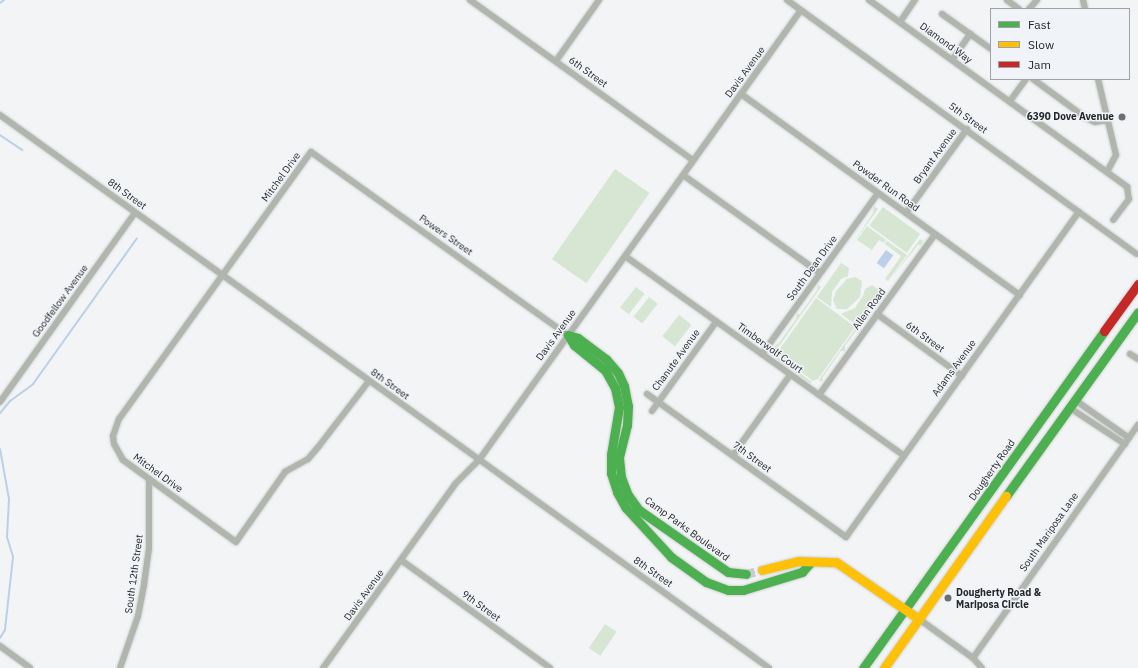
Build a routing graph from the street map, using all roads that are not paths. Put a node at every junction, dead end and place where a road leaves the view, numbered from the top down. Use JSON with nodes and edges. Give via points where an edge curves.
{"nodes":[{"id":1,"x":470,"y":0,"type":"edge"},
{"id":2,"x":599,"y":0,"type":"edge"},
{"id":3,"x":787,"y":0,"type":"edge"},
{"id":4,"x":869,"y":0,"type":"edge"},
{"id":5,"x":916,"y":0,"type":"edge"},
{"id":6,"x":1007,"y":0,"type":"edge"},
{"id":7,"x":1037,"y":0,"type":"edge"},
{"id":8,"x":1019,"y":8,"type":"edge"},
{"id":9,"x":1030,"y":8,"type":"edge"},
{"id":10,"x":801,"y":10,"type":"junction"},
{"id":11,"x":942,"y":14,"type":"dead end"},
{"id":12,"x":900,"y":22,"type":"junction"},
{"id":13,"x":970,"y":34,"type":"junction"},
{"id":14,"x":990,"y":48,"type":"edge"},
{"id":15,"x":952,"y":60,"type":"junction"},
{"id":16,"x":556,"y":61,"type":"junction"},
{"id":17,"x":1025,"y":80,"type":"edge"},
{"id":18,"x":1034,"y":80,"type":"edge"},
{"id":19,"x":1098,"y":80,"type":"edge"},
{"id":20,"x":741,"y":94,"type":"junction"},
{"id":21,"x":1010,"y":102,"type":"junction"},
{"id":22,"x":0,"y":115,"type":"edge"},
{"id":23,"x":1108,"y":120,"type":"junction"},
{"id":24,"x":967,"y":129,"type":"junction"},
{"id":25,"x":311,"y":152,"type":"joint"},
{"id":26,"x":693,"y":160,"type":"junction"},
{"id":27,"x":1107,"y":172,"type":"junction"},
{"id":28,"x":683,"y":175,"type":"junction"},
{"id":29,"x":878,"y":193,"type":"junction"},
{"id":30,"x":1079,"y":212,"type":"junction"},
{"id":31,"x":135,"y":213,"type":"junction"},
{"id":32,"x":906,"y":213,"type":"junction"},
{"id":33,"x":1113,"y":220,"type":"dead end"},
{"id":34,"x":935,"y":234,"type":"junction"},
{"id":35,"x":1137,"y":254,"type":"dead end"},
{"id":36,"x":625,"y":256,"type":"junction"},
{"id":37,"x":820,"y":273,"type":"junction"},
{"id":38,"x":222,"y":275,"type":"junction"},
{"id":39,"x":1138,"y":284,"type":"edge"},
{"id":40,"x":1020,"y":295,"type":"junction"},
{"id":41,"x":1138,"y":312,"type":"edge"},
{"id":42,"x":877,"y":314,"type":"junction"},
{"id":43,"x":716,"y":322,"type":"junction"},
{"id":44,"x":568,"y":335,"type":"junction"},
{"id":45,"x":762,"y":354,"type":"junction"},
{"id":46,"x":1130,"y":354,"type":"dead end"},
{"id":47,"x":1138,"y":359,"type":"edge"},
{"id":48,"x":790,"y":375,"type":"junction"},
{"id":49,"x":962,"y":376,"type":"junction"},
{"id":50,"x":369,"y":381,"type":"junction"},
{"id":51,"x":647,"y":394,"type":"dead end"},
{"id":52,"x":819,"y":395,"type":"junction"},
{"id":53,"x":0,"y":402,"type":"edge"},
{"id":54,"x":659,"y":402,"type":"junction"},
{"id":55,"x":1073,"y":404,"type":"junction"},
{"id":56,"x":652,"y":411,"type":"dead end"},
{"id":57,"x":1138,"y":425,"type":"edge"},
{"id":58,"x":1129,"y":438,"type":"junction"},
{"id":59,"x":1125,"y":444,"type":"junction"},
{"id":60,"x":733,"y":455,"type":"junction"},
{"id":61,"x":904,"y":456,"type":"junction"},
{"id":62,"x":479,"y":460,"type":"junction"},
{"id":63,"x":149,"y":479,"type":"junction"},
{"id":64,"x":846,"y":537,"type":"joint"},
{"id":65,"x":401,"y":560,"type":"junction"},
{"id":66,"x":810,"y":563,"type":"junction"},
{"id":67,"x":762,"y":570,"type":"tunnel mouth"},
{"id":68,"x":746,"y":574,"type":"tunnel mouth"},
{"id":69,"x":906,"y":609,"type":"junction"},
{"id":70,"x":919,"y":620,"type":"junction"},
{"id":71,"x":0,"y":646,"type":"edge"},
{"id":72,"x":973,"y":658,"type":"junction"},
{"id":73,"x":30,"y":668,"type":"edge"},
{"id":74,"x":120,"y":668,"type":"edge"},
{"id":75,"x":323,"y":668,"type":"edge"},
{"id":76,"x":550,"y":668,"type":"edge"},
{"id":77,"x":769,"y":668,"type":"edge"},
{"id":78,"x":863,"y":668,"type":"edge"},
{"id":79,"x":884,"y":668,"type":"edge"},
{"id":80,"x":982,"y":668,"type":"edge"}],
"edges":[{"from":1,"to":16,"type":"street","name":"6th Street"},
{"from":2,"to":16,"type":"street"},
{"from":3,"to":10,"type":"street","name":"5th Street"},
{"from":4,"to":12,"type":"street","name":"Diamond Way"},
{"from":5,"to":12,"type":"street"},
{"from":6,"to":8,"type":"street"},
{"from":7,"to":9,"type":"street"},
{"from":10,"to":20,"type":"street","name":"Davis Avenue"},
{"from":10,"to":24,"type":"street","name":"5th Street"},
{"from":11,"to":13,"type":"street"},
{"from":12,"to":15,"type":"street","name":"Diamond Way"},
{"from":13,"to":14,"type":"street"},
{"from":13,"to":15,"type":"street"},
{"from":15,"to":21,"type":"street","name":"Diamond Way"},
{"from":16,"to":26,"type":"street","name":"6th Street"},
{"from":17,"to":21,"type":"street"},
{"from":18,"to":23,"type":"street","via":[[1086,118],[1095,122]]},
{"from":19,"to":23,"type":"street"},
{"from":20,"to":26,"type":"street","name":"Davis Avenue"},
{"from":20,"to":29,"type":"street","name":"Powder Run Road"},
{"from":21,"to":27,"type":"street","name":"Diamond Way"},
{"from":22,"to":31,"type":"street","name":"8th Street"},
{"from":23,"to":27,"type":"street","via":[[1116,155]]},
{"from":24,"to":30,"type":"street","name":"5th Street"},
{"from":24,"to":32,"type":"street","name":"Bryant Avenue"},
{"from":25,"to":38,"type":"street","name":"Mitchel Drive"},
{"from":25,"to":44,"type":"street","name":"Powers Street"},
{"from":26,"to":28,"type":"street","name":"Davis Avenue"},
{"from":27,"to":33,"type":"street","name":"Diamond Way","via":[[1130,193],[1129,199]]},
{"from":28,"to":36,"type":"street","name":"Davis Avenue"},
{"from":28,"to":37,"type":"street"},
{"from":29,"to":32,"type":"street","name":"Powder Run Road"},
{"from":29,"to":37,"type":"street","name":"South Dean Drive"},
{"from":30,"to":35,"type":"street","name":"5th Street"},
{"from":30,"to":40,"type":"street","name":"Adams Avenue"},
{"from":31,"to":38,"type":"street","name":"8th Street"},
{"from":31,"to":53,"type":"street","name":"Goodfellow Avenue"},
{"from":32,"to":34,"type":"street","name":"Powder Run Road"},
{"from":34,"to":40,"type":"street","name":"Powder Run Road"},
{"from":34,"to":42,"type":"street","name":"Allen Road"},
{"from":36,"to":43,"type":"street","name":"Timberwolf Court"},
{"from":36,"to":44,"type":"street","name":"Davis Avenue"},
{"from":37,"to":45,"type":"street","name":"South Dean Drive"},
{"from":38,"to":50,"type":"street","name":"8th Street"},
{"from":38,"to":63,"type":"street","name":"Mitchel Drive","via":[[119,419],[115,430],[113,436],[117,452],[123,460]]},
{"from":39,"to":69,"type":"street","name":"Dougherty Road"},
{"from":40,"to":49,"type":"street","name":"Adams Avenue"},
{"from":41,"to":55,"type":"street"},
{"from":42,"to":49,"type":"street","name":"6th Street"},
{"from":42,"to":52,"type":"street","name":"Allen Road"},
{"from":43,"to":45,"type":"street","name":"Timberwolf Court"},
{"from":43,"to":54,"type":"street","name":"Chanute Avenue"},
{"from":44,"to":62,"type":"street","name":"Davis Avenue"},
{"from":44,"to":66,"type":"street","name":"Camp Parks Boulevard","via":[[574,345],[605,370],[615,388],[619,407],[610,455],[611,473],[617,492],[626,508],[671,557],[706,582],[728,590],[743,590],[802,572]]},
{"from":44,"to":68,"type":"street","name":"Camp Parks Boulevard","via":[[578,338],[606,359],[618,373],[624,386],[628,413],[620,464],[621,477],[636,505],[728,572]]},
{"from":45,"to":48,"type":"street","name":"Timberwolf Court"},
{"from":46,"to":47,"type":"street"},
{"from":48,"to":52,"type":"street","name":"Timberwolf Court"},
{"from":48,"to":60,"type":"street"},
{"from":49,"to":61,"type":"street","name":"Adams Avenue"},
{"from":50,"to":62,"type":"street","name":"8th Street"},
{"from":50,"to":63,"type":"street","name":"Mitchel Drive","via":[[312,455],[285,472],[236,542]]},
{"from":51,"to":54,"type":"street","name":"7th Street"},
{"from":52,"to":61,"type":"street","name":"Timberwolf Court"},
{"from":54,"to":56,"type":"street","name":"Chanute Avenue"},
{"from":54,"to":60,"type":"street","name":"7th Street"},
{"from":55,"to":58,"type":"street"},
{"from":55,"to":59,"type":"street"},
{"from":55,"to":70,"type":"street"},
{"from":57,"to":58,"type":"street","name":"South Mariposa Lane"},
{"from":58,"to":59,"type":"street","name":"South Mariposa Lane"},
{"from":59,"to":72,"type":"street","name":"South Mariposa Lane"},
{"from":60,"to":64,"type":"street","name":"7th Street"},
{"from":61,"to":64,"type":"street","name":"Adams Avenue"},
{"from":62,"to":65,"type":"street","name":"Davis Avenue","via":[[455,484]]},
{"from":62,"to":77,"type":"street","name":"8th Street"},
{"from":63,"to":74,"type":"street","name":"South 12th Street","via":[[149,548],[144,584],[138,616]]},
{"from":65,"to":75,"type":"street","name":"Davis Avenue"},
{"from":65,"to":76,"type":"street","name":"9th Street"},
{"from":66,"to":67,"type":"street","via":[[798,561]]},
{"from":66,"to":69,"type":"street","via":[[836,562],[845,565]]},
{"from":69,"to":70,"type":"street"},
{"from":69,"to":78,"type":"street","name":"Dougherty Road"},
{"from":70,"to":72,"type":"street"},
{"from":70,"to":79,"type":"street"},
{"from":71,"to":73,"type":"street"},
{"from":72,"to":80,"type":"street"}]}
